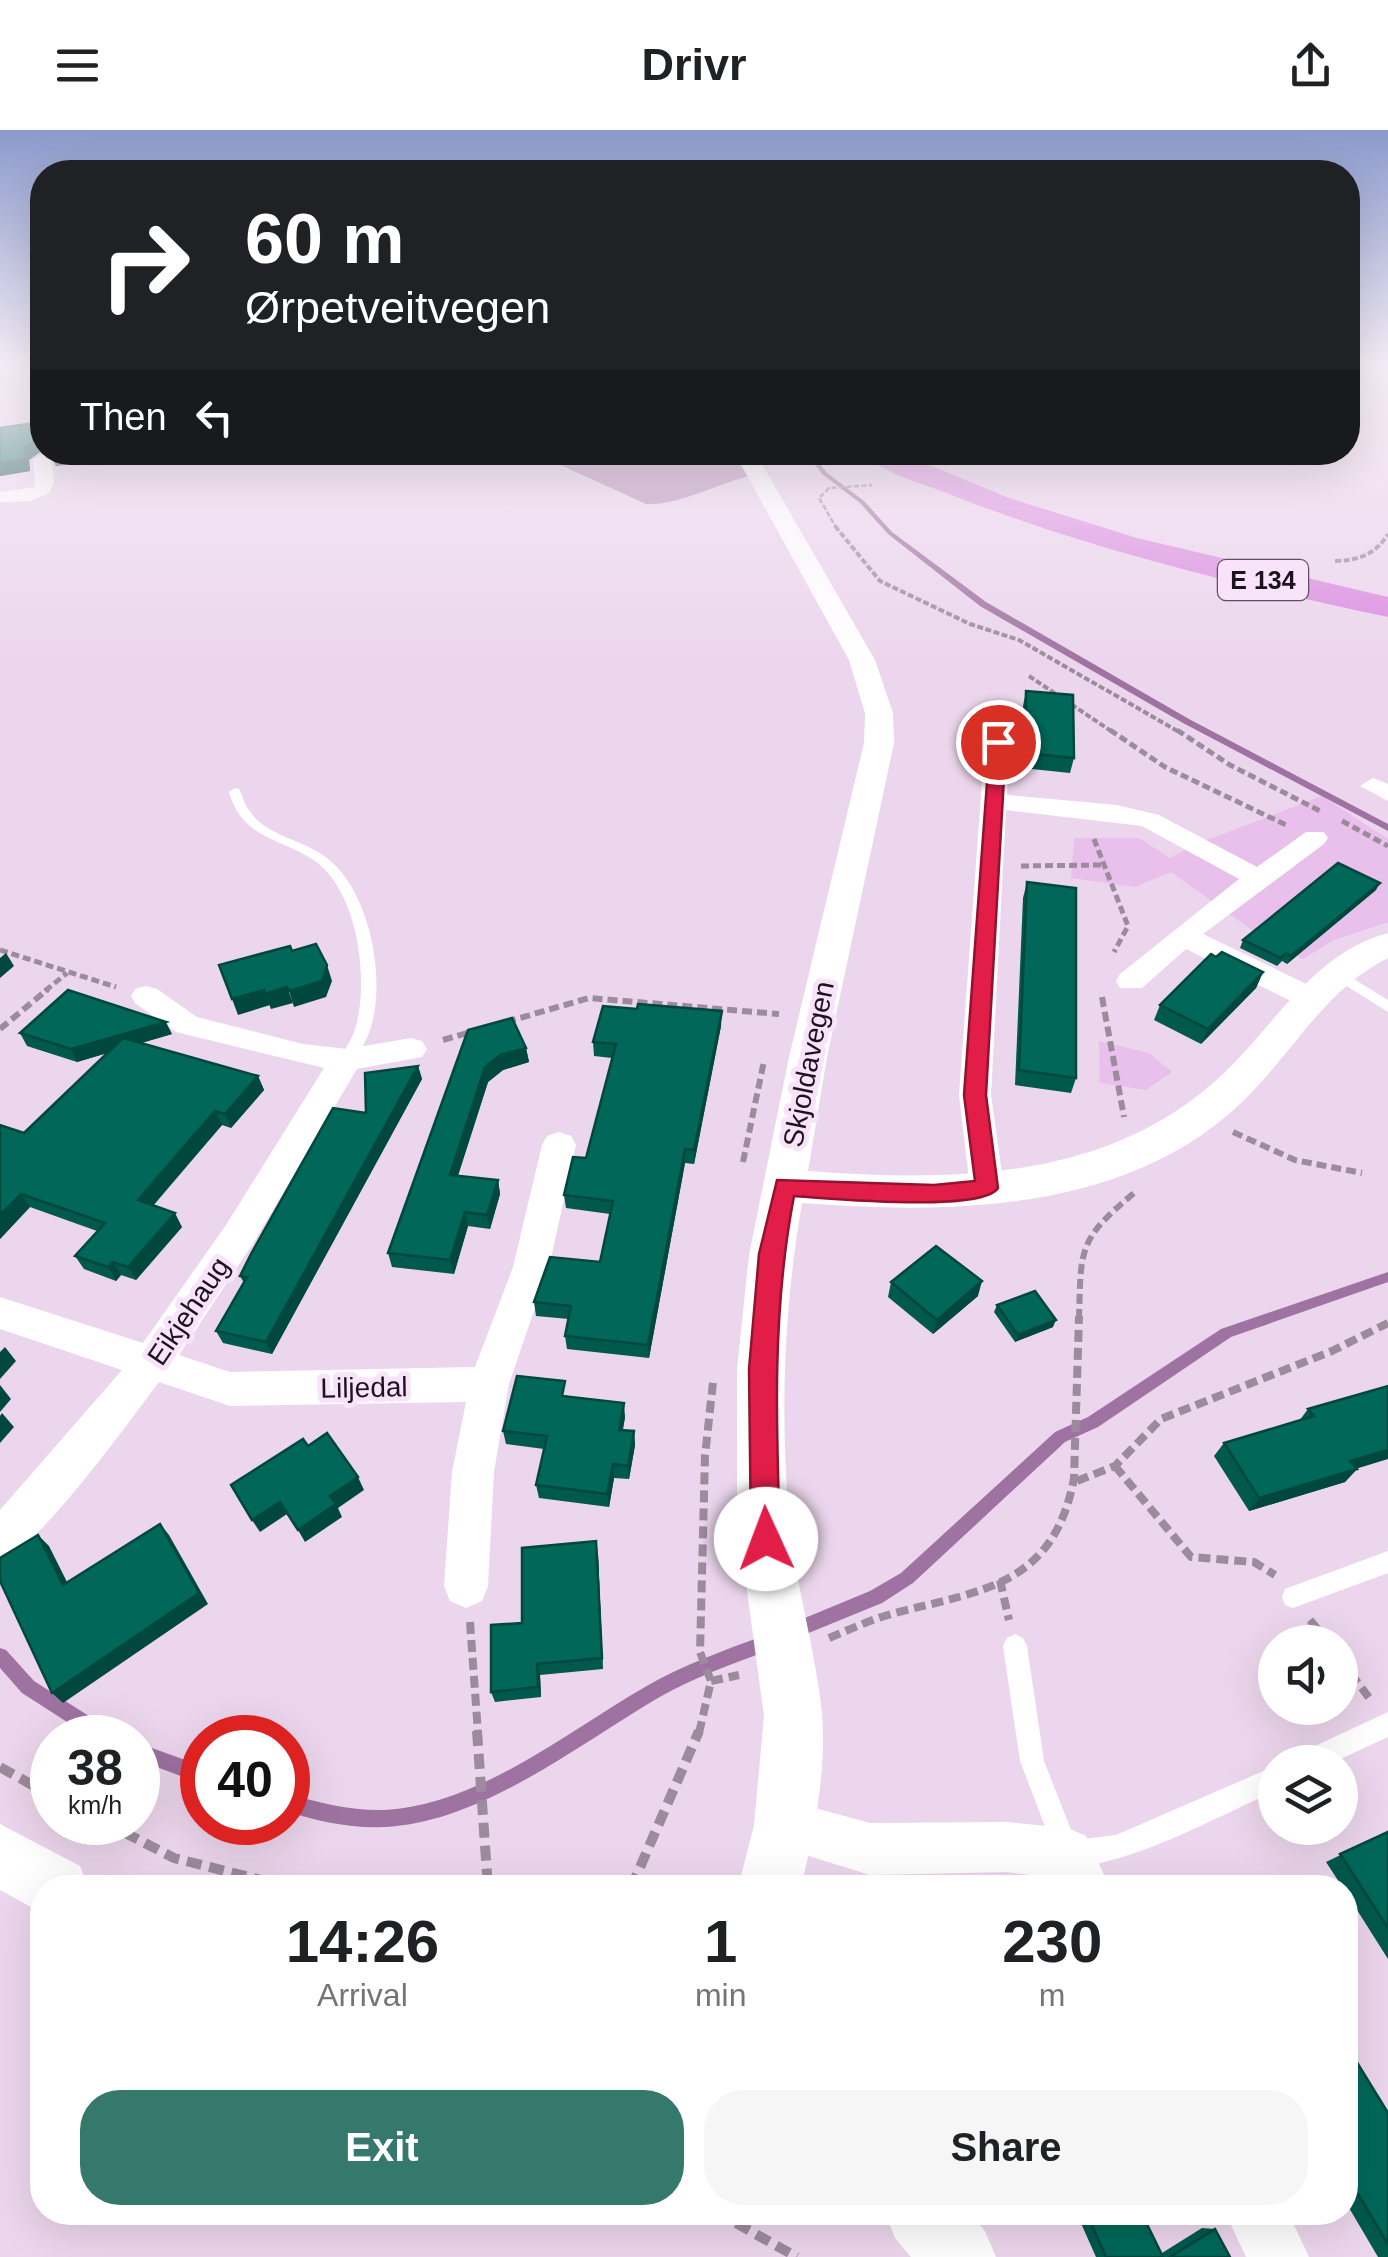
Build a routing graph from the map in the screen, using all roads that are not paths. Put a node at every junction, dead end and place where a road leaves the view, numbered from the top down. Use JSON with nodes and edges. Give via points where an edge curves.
{"nodes":[{"id":1,"x":44,"y":465,"type":"edge"},
{"id":2,"x":752,"y":465,"type":"edge"},
{"id":3,"x":906,"y":465,"type":"edge"},
{"id":4,"x":930,"y":465,"type":"edge"},
{"id":5,"x":0,"y":497,"type":"edge"},
{"id":6,"x":1140,"y":546,"type":"junction"},
{"id":7,"x":1388,"y":606,"type":"edge"},
{"id":8,"x":1000,"y":713,"type":"dead end"},
{"id":9,"x":235,"y":792,"type":"dead end"},
{"id":10,"x":994,"y":800,"type":"junction"},
{"id":11,"x":1320,"y":826,"type":"road end"},
{"id":12,"x":1258,"y":878,"type":"junction"},
{"id":13,"x":1183,"y":936,"type":"junction"},
{"id":14,"x":1388,"y":944,"type":"edge"},
{"id":15,"x":1130,"y":981,"type":"dead end"},
{"id":16,"x":1326,"y":987,"type":"junction"},
{"id":17,"x":146,"y":996,"type":"road end"},
{"id":18,"x":1388,"y":1007,"type":"edge"},
{"id":19,"x":411,"y":1049,"type":"road end"},
{"id":20,"x":348,"y":1060,"type":"junction"},
{"id":21,"x":560,"y":1145,"type":"dead end"},
{"id":22,"x":785,"y":1186,"type":"junction"},
{"id":23,"x":987,"y":1188,"type":"junction"},
{"id":24,"x":0,"y":1313,"type":"edge"},
{"id":25,"x":153,"y":1363,"type":"junction"},
{"id":26,"x":490,"y":1384,"type":"junction"},
{"id":27,"x":0,"y":1541,"type":"edge"},
{"id":28,"x":1388,"y":1562,"type":"edge"},
{"id":29,"x":466,"y":1586,"type":"road end"},
{"id":30,"x":1293,"y":1597,"type":"road end"},
{"id":31,"x":1015,"y":1646,"type":"dead end"},
{"id":32,"x":1383,"y":1717,"type":"edge"},
{"id":33,"x":1337,"y":1745,"type":"edge"},
{"id":34,"x":1258,"y":1786,"type":"edge"},
{"id":35,"x":785,"y":1826,"type":"junction"},
{"id":36,"x":0,"y":1855,"type":"edge"},
{"id":37,"x":1076,"y":1870,"type":"edge"},
{"id":38,"x":35,"y":1875,"type":"edge"},
{"id":39,"x":772,"y":1875,"type":"edge"},
{"id":40,"x":932,"y":2225,"type":"edge"},
{"id":41,"x":1262,"y":2225,"type":"edge"},
{"id":42,"x":959,"y":2257,"type":"edge"},
{"id":43,"x":1279,"y":2257,"type":"edge"}],
"edges":[{"from":1,"to":5,"type":"street","via":[[47,494]]},
{"from":2,"to":22,"type":"street","name":"Skjoldavegen","via":[[862,660],[879,713],[879,743]]},
{"from":3,"to":6,"type":"highway","number":"E 134","via":[[976,496]]},
{"from":4,"to":6,"type":"highway","number":"E 134"},
{"from":6,"to":7,"type":"highway","number":"E 134"},
{"from":8,"to":10,"type":"street"},
{"from":9,"to":20,"type":"lane","via":[[237,808],[252,823],[323,860],[347,889],[362,927],[368,979],[364,1024]]},
{"from":10,"to":12,"type":"street","via":[[1132,815]]},
{"from":10,"to":23,"type":"street","via":[[975,1095]]},
{"from":11,"to":12,"type":"street"},
{"from":12,"to":13,"type":"street"},
{"from":13,"to":15,"type":"street"},
{"from":13,"to":16,"type":"street"},
{"from":14,"to":16,"type":"street"},
{"from":16,"to":18,"type":"lane"},
{"from":16,"to":23,"type":"street","via":[[1239,1082],[1186,1128],[1068,1176]]},
{"from":17,"to":20,"type":"street","via":[[187,1025]]},
{"from":19,"to":20,"type":"street"},
{"from":20,"to":25,"type":"street","name":"Eikjehaug"},
{"from":21,"to":26,"type":"street","via":[[530,1267]]},
{"from":22,"to":23,"type":"street","via":[[882,1193]]},
{"from":22,"to":35,"type":"street","name":"Skjoldavegen","via":[[771,1254],[762,1369],[763,1518],[793,1716]]},
{"from":24,"to":25,"type":"street","name":"Liljedal"},
{"from":25,"to":26,"type":"street","name":"Liljedal","via":[[230,1388]]},
{"from":25,"to":27,"type":"street","name":"Eikjehaug"},
{"from":26,"to":29,"type":"street","via":[[474,1472]]},
{"from":28,"to":30,"type":"lane"},
{"from":31,"to":37,"type":"lane","via":[[1032,1761]]},
{"from":32,"to":33,"type":"lane"},
{"from":34,"to":37,"type":"lane"},
{"from":35,"to":37,"type":"street","via":[[870,1849],[1007,1847]]},
{"from":35,"to":39,"type":"street","name":"Skjoldavegen"},
{"from":36,"to":38,"type":"street"},
{"from":40,"to":42,"type":"street"},
{"from":41,"to":43,"type":"street"}]}
